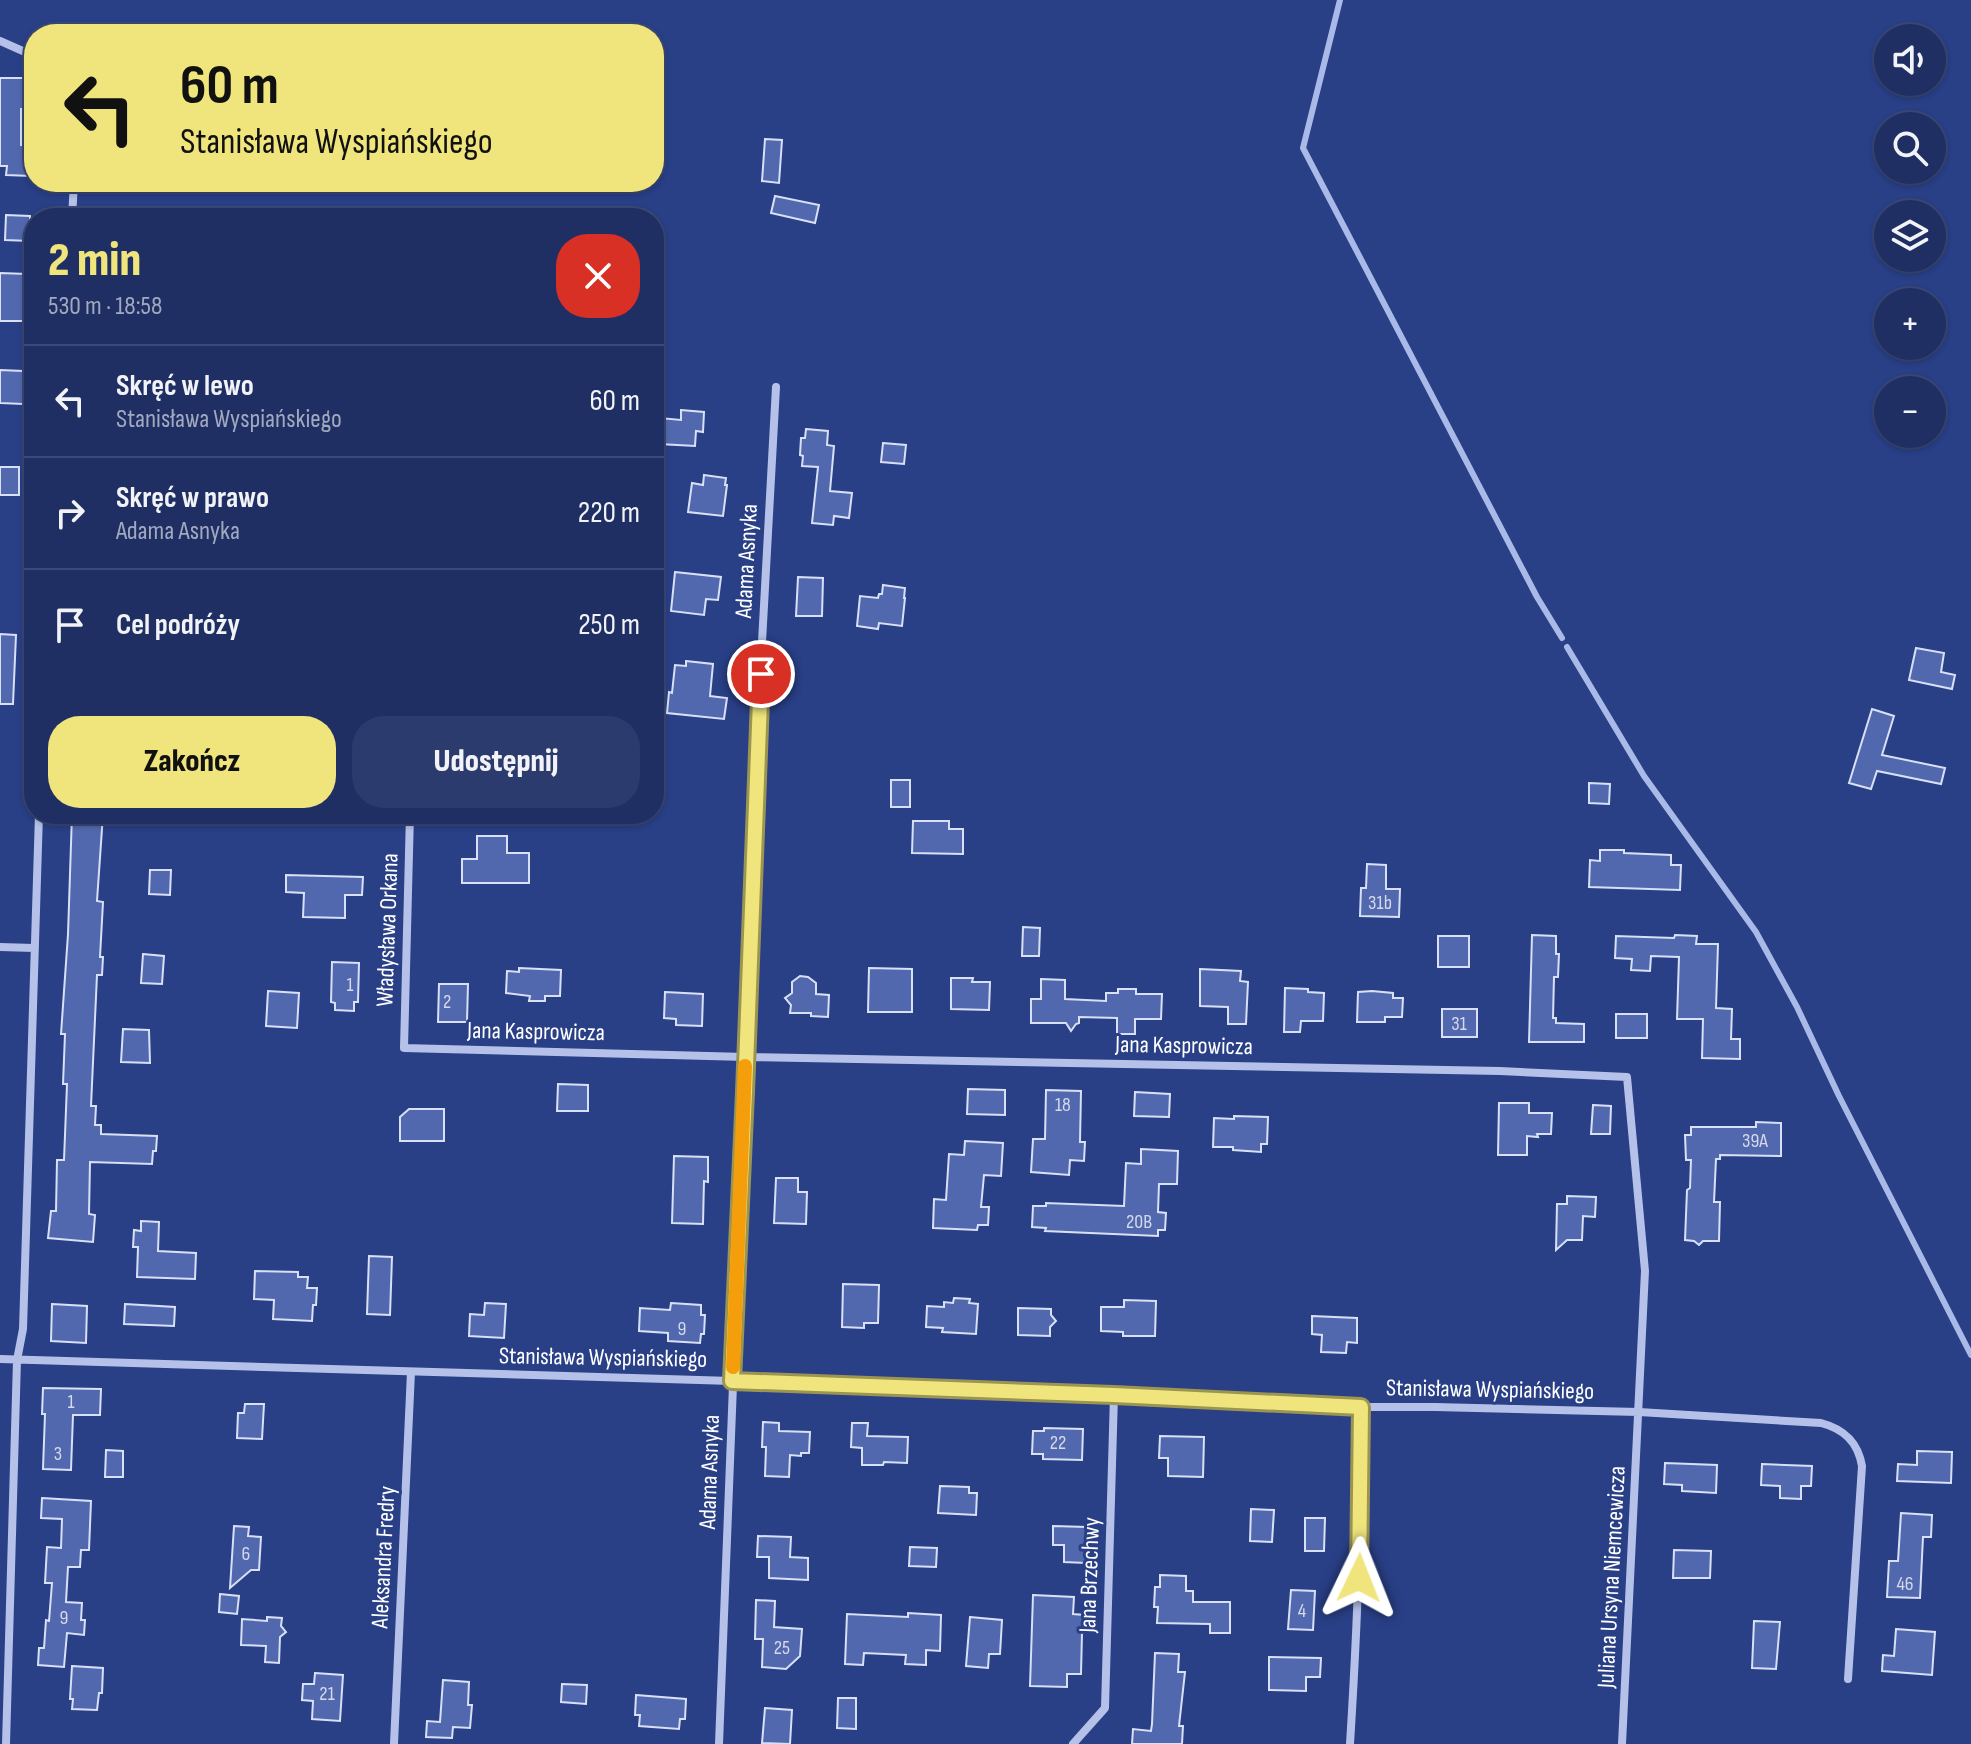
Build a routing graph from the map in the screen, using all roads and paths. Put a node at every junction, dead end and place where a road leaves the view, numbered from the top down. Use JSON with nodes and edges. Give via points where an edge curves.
{"nodes":[{"id":1,"x":0,"y":41,"type":"edge"},
{"id":2,"x":24,"y":52,"type":"edge"},
{"id":3,"x":776,"y":387,"type":"dead end"},
{"id":4,"x":39,"y":824,"type":"edge"},
{"id":5,"x":410,"y":824,"type":"edge"},
{"id":6,"x":0,"y":947,"type":"edge"},
{"id":7,"x":34,"y":948,"type":"junction"},
{"id":8,"x":404,"y":1048,"type":"joint"},
{"id":9,"x":746,"y":1057,"type":"junction"},
{"id":10,"x":0,"y":1359,"type":"edge"},
{"id":11,"x":17,"y":1360,"type":"junction"},
{"id":12,"x":411,"y":1372,"type":"junction"},
{"id":13,"x":732,"y":1381,"type":"junction"},
{"id":14,"x":1114,"y":1395,"type":"junction"},
{"id":15,"x":1361,"y":1407,"type":"junction"},
{"id":16,"x":1639,"y":1412,"type":"junction"},
{"id":17,"x":1848,"y":1679,"type":"dead end"},
{"id":18,"x":6,"y":1744,"type":"edge"},
{"id":19,"x":394,"y":1744,"type":"edge"},
{"id":20,"x":719,"y":1744,"type":"edge"},
{"id":21,"x":1073,"y":1744,"type":"edge"},
{"id":22,"x":1350,"y":1744,"type":"edge"},
{"id":23,"x":1622,"y":1744,"type":"edge"}],
"edges":[{"from":1,"to":2,"type":"street"},
{"from":3,"to":9,"type":"street","name":"Adama Asnyka"},
{"from":4,"to":7,"type":"street"},
{"from":5,"to":8,"type":"street","name":"Władysława Orkana"},
{"from":6,"to":7,"type":"street"},
{"from":7,"to":11,"type":"street","via":[[23,1329]]},
{"from":8,"to":9,"type":"street","name":"Jana Kasprowicza"},
{"from":9,"to":13,"type":"street","name":"Adama Asnyka"},
{"from":9,"to":16,"type":"street","name":"Jana Kasprowicza","via":[[1627,1077],[1645,1271]]},
{"from":10,"to":11,"type":"street","name":"Stanisława Wyspiańskiego"},
{"from":11,"to":12,"type":"street","name":"Stanisława Wyspiańskiego"},
{"from":11,"to":18,"type":"street"},
{"from":12,"to":13,"type":"street","name":"Stanisława Wyspiańskiego"},
{"from":12,"to":19,"type":"street","name":"Aleksandra Fredry"},
{"from":13,"to":14,"type":"street","name":"Stanisława Wyspiańskiego"},
{"from":13,"to":20,"type":"street","name":"Adama Asnyka"},
{"from":14,"to":15,"type":"street","name":"Stanisława Wyspiańskiego"},
{"from":14,"to":21,"type":"street","name":"Jana Brzechwy","via":[[1105,1708]]},
{"from":15,"to":16,"type":"street","name":"Stanisława Wyspiańskiego"},
{"from":15,"to":22,"type":"street"},
{"from":16,"to":17,"type":"street","name":"Stanisława Wyspiańskiego","via":[[1821,1423],[1851,1439],[1862,1472]]},
{"from":16,"to":23,"type":"street","name":"Juliana Ursyna Niemcewicza"}]}
